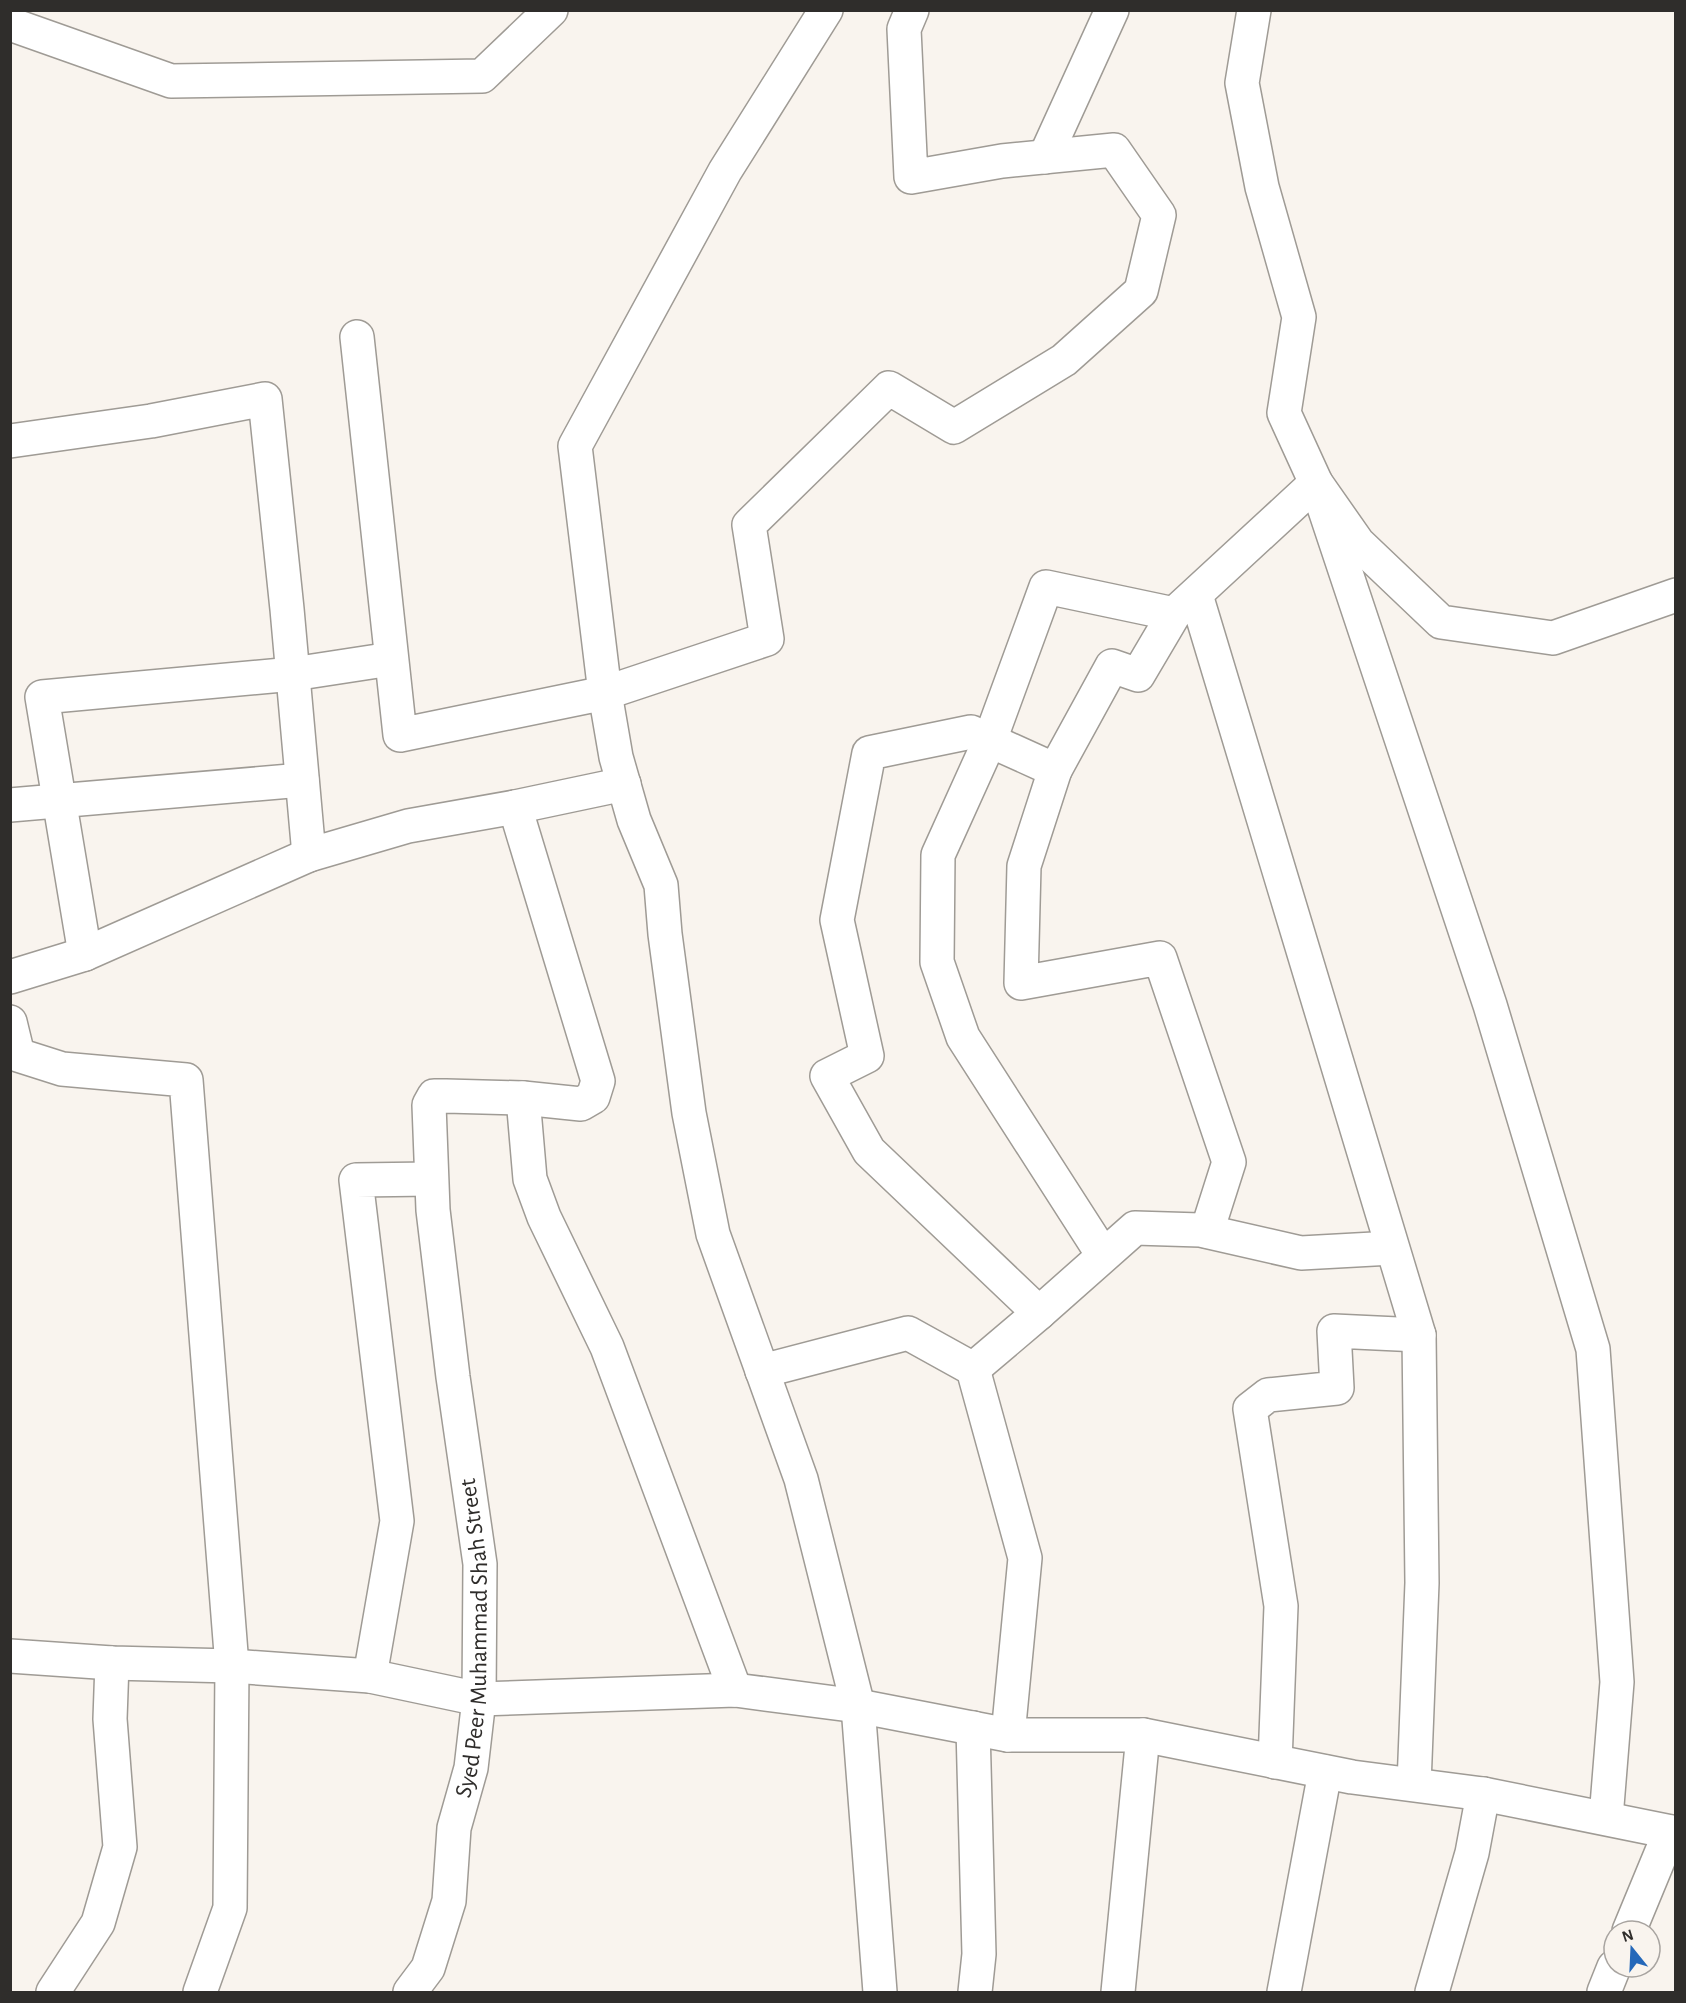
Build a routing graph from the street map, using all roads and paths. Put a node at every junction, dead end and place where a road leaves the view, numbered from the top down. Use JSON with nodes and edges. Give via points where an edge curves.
{"nodes":[{"id":1,"x":551,"y":10,"type":"edge"},
{"id":2,"x":826,"y":10,"type":"edge"},
{"id":3,"x":912,"y":10,"type":"edge"},
{"id":4,"x":1113,"y":10,"type":"edge"},
{"id":5,"x":1254,"y":10,"type":"edge"},
{"id":6,"x":10,"y":24,"type":"edge"},
{"id":7,"x":1045,"y":157,"type":"junction"},
{"id":8,"x":357,"y":337,"type":"dead end"},
{"id":9,"x":10,"y":441,"type":"edge"},
{"id":10,"x":1316,"y":483,"type":"junction"},
{"id":11,"x":1676,"y":595,"type":"edge"},
{"id":12,"x":1185,"y":605,"type":"junction"},
{"id":13,"x":392,"y":659,"type":"junction"},
{"id":14,"x":293,"y":674,"type":"junction"},
{"id":15,"x":605,"y":693,"type":"junction"},
{"id":16,"x":990,"y":740,"type":"junction"},
{"id":17,"x":1055,"y":770,"type":"junction"},
{"id":18,"x":302,"y":780,"type":"junction"},
{"id":19,"x":624,"y":783,"type":"junction"},
{"id":20,"x":58,"y":801,"type":"junction"},
{"id":21,"x":10,"y":805,"type":"edge"},
{"id":22,"x":515,"y":807,"type":"junction"},
{"id":23,"x":309,"y":855,"type":"junction"},
{"id":24,"x":85,"y":954,"type":"junction"},
{"id":25,"x":10,"y":977,"type":"edge"},
{"id":26,"x":10,"y":1022,"type":"edge"},
{"id":27,"x":14,"y":1053,"type":"edge"},
{"id":28,"x":523,"y":1098,"type":"junction"},
{"id":29,"x":431,"y":1179,"type":"junction"},
{"id":30,"x":1207,"y":1231,"type":"junction"},
{"id":31,"x":1392,"y":1248,"type":"junction"},
{"id":32,"x":1103,"y":1255,"type":"junction"},
{"id":33,"x":1039,"y":1313,"type":"junction"},
{"id":34,"x":1419,"y":1335,"type":"junction"},
{"id":35,"x":973,"y":1369,"type":"junction"},
{"id":36,"x":762,"y":1371,"type":"junction"},
{"id":37,"x":10,"y":1656,"type":"edge"},
{"id":38,"x":112,"y":1663,"type":"junction"},
{"id":39,"x":232,"y":1666,"type":"junction"},
{"id":40,"x":370,"y":1676,"type":"junction"},
{"id":41,"x":735,"y":1690,"type":"junction"},
{"id":42,"x":479,"y":1699,"type":"junction"},
{"id":43,"x":858,"y":1706,"type":"junction"},
{"id":44,"x":973,"y":1728,"type":"junction"},
{"id":45,"x":1008,"y":1735,"type":"junction"},
{"id":46,"x":1143,"y":1735,"type":"junction"},
{"id":47,"x":1275,"y":1762,"type":"junction"},
{"id":48,"x":1325,"y":1772,"type":"junction"},
{"id":49,"x":1414,"y":1784,"type":"junction"},
{"id":50,"x":1483,"y":1794,"type":"junction"},
{"id":51,"x":1606,"y":1818,"type":"junction"},
{"id":52,"x":1673,"y":1832,"type":"edge"},
{"id":53,"x":1634,"y":1919,"type":"edge"},
{"id":54,"x":54,"y":1992,"type":"edge"},
{"id":55,"x":200,"y":1992,"type":"edge"},
{"id":56,"x":410,"y":1992,"type":"edge"},
{"id":57,"x":880,"y":1992,"type":"edge"},
{"id":58,"x":975,"y":1992,"type":"edge"},
{"id":59,"x":1118,"y":1992,"type":"edge"},
{"id":60,"x":1284,"y":1992,"type":"edge"},
{"id":61,"x":1432,"y":1992,"type":"edge"}],
"edges":[{"from":1,"to":6,"type":"street","via":[[482,76],[171,81]]},
{"from":2,"to":15,"type":"street","via":[[726,171],[575,446]]},
{"from":3,"to":7,"type":"street","via":[[904,29],[911,177]]},
{"from":4,"to":7,"type":"street"},
{"from":5,"to":10,"type":"street","via":[[1242,83],[1262,187],[1299,317],[1284,413]]},
{"from":7,"to":15,"type":"street","via":[[1114,150],[1159,215],[1141,291],[1064,360],[954,427],[889,388],[748,525],[767,639]]},
{"from":8,"to":13,"type":"street"},
{"from":9,"to":14,"type":"street","via":[[151,421],[265,399]]},
{"from":10,"to":11,"type":"street","via":[[1358,543],[1441,622],[1553,638]]},
{"from":10,"to":12,"type":"street"},
{"from":10,"to":51,"type":"street","via":[[1490,1005],[1593,1349],[1617,1682]]},
{"from":12,"to":16,"type":"street","via":[[1046,587]]},
{"from":12,"to":17,"type":"street","via":[[1138,675],[1112,666]]},
{"from":12,"to":31,"type":"street"},
{"from":13,"to":14,"type":"street"},
{"from":13,"to":15,"type":"street","via":[[400,735]]},
{"from":14,"to":18,"type":"street"},
{"from":14,"to":20,"type":"street","via":[[42,697]]},
{"from":15,"to":19,"type":"street"},
{"from":16,"to":17,"type":"street"},
{"from":16,"to":32,"type":"street","via":[[938,855],[937,962],[963,1037]]},
{"from":16,"to":33,"type":"street","via":[[971,732],[870,753],[837,920],[867,1056],[828,1076],[869,1151]]},
{"from":17,"to":30,"type":"street","via":[[1024,866],[1021,983],[1160,958],[1229,1162]]},
{"from":18,"to":20,"type":"street"},
{"from":18,"to":23,"type":"street"},
{"from":19,"to":22,"type":"street"},
{"from":19,"to":36,"type":"street","via":[[634,820],[661,885],[687,1105],[713,1234]]},
{"from":20,"to":21,"type":"street"},
{"from":20,"to":24,"type":"street"},
{"from":22,"to":23,"type":"street","via":[[408,826]]},
{"from":22,"to":28,"type":"street","via":[[598,1081],[593,1097],[581,1104]]},
{"from":23,"to":24,"type":"street"},
{"from":24,"to":25,"type":"street"},
{"from":26,"to":27,"type":"street"},
{"from":27,"to":39,"type":"street","via":[[62,1069],[186,1080]]},
{"from":28,"to":29,"type":"street","name":"Syed Peer Muhammad Shah Street","via":[[434,1096],[429,1105]]},
{"from":28,"to":41,"type":"street","via":[[530,1179],[544,1217],[607,1347]]},
{"from":29,"to":40,"type":"street","via":[[356,1180],[397,1521]]},
{"from":29,"to":42,"type":"street","name":"Syed Peer Muhammad Shah Street","via":[[453,1377],[480,1564]]},
{"from":30,"to":31,"type":"street","via":[[1301,1252]]},
{"from":30,"to":32,"type":"street","via":[[1135,1227]]},
{"from":31,"to":34,"type":"street"},
{"from":32,"to":33,"type":"street"},
{"from":33,"to":35,"type":"street"},
{"from":34,"to":47,"type":"street","via":[[1334,1331],[1337,1388],[1268,1395],[1250,1409],[1281,1606]]},
{"from":34,"to":49,"type":"street","via":[[1422,1583]]},
{"from":35,"to":36,"type":"street","via":[[909,1333]]},
{"from":35,"to":45,"type":"street","via":[[1025,1558]]},
{"from":36,"to":43,"type":"street","via":[[801,1479]]},
{"from":37,"to":38,"type":"street"},
{"from":38,"to":39,"type":"street"},
{"from":38,"to":54,"type":"street","via":[[110,1730],[120,1847],[98,1923]]},
{"from":39,"to":40,"type":"street"},
{"from":39,"to":55,"type":"street","via":[[230,1908]]},
{"from":40,"to":42,"type":"street"},
{"from":41,"to":42,"type":"street"},
{"from":41,"to":43,"type":"street"},
{"from":42,"to":56,"type":"street","name":"Syed Peer Muhammad Shah Street","via":[[471,1768],[454,1828],[449,1900],[428,1968]]},
{"from":43,"to":44,"type":"street"},
{"from":43,"to":57,"type":"street"},
{"from":44,"to":45,"type":"street"},
{"from":44,"to":58,"type":"street","via":[[979,1954]]},
{"from":45,"to":46,"type":"street"},
{"from":46,"to":47,"type":"street"},
{"from":46,"to":59,"type":"street"},
{"from":47,"to":48,"type":"street"},
{"from":48,"to":49,"type":"street"},
{"from":48,"to":60,"type":"street"},
{"from":49,"to":50,"type":"street"},
{"from":50,"to":51,"type":"street"},
{"from":50,"to":61,"type":"street","via":[[1472,1853]]},
{"from":51,"to":52,"type":"street"},
{"from":52,"to":53,"type":"street"}]}
